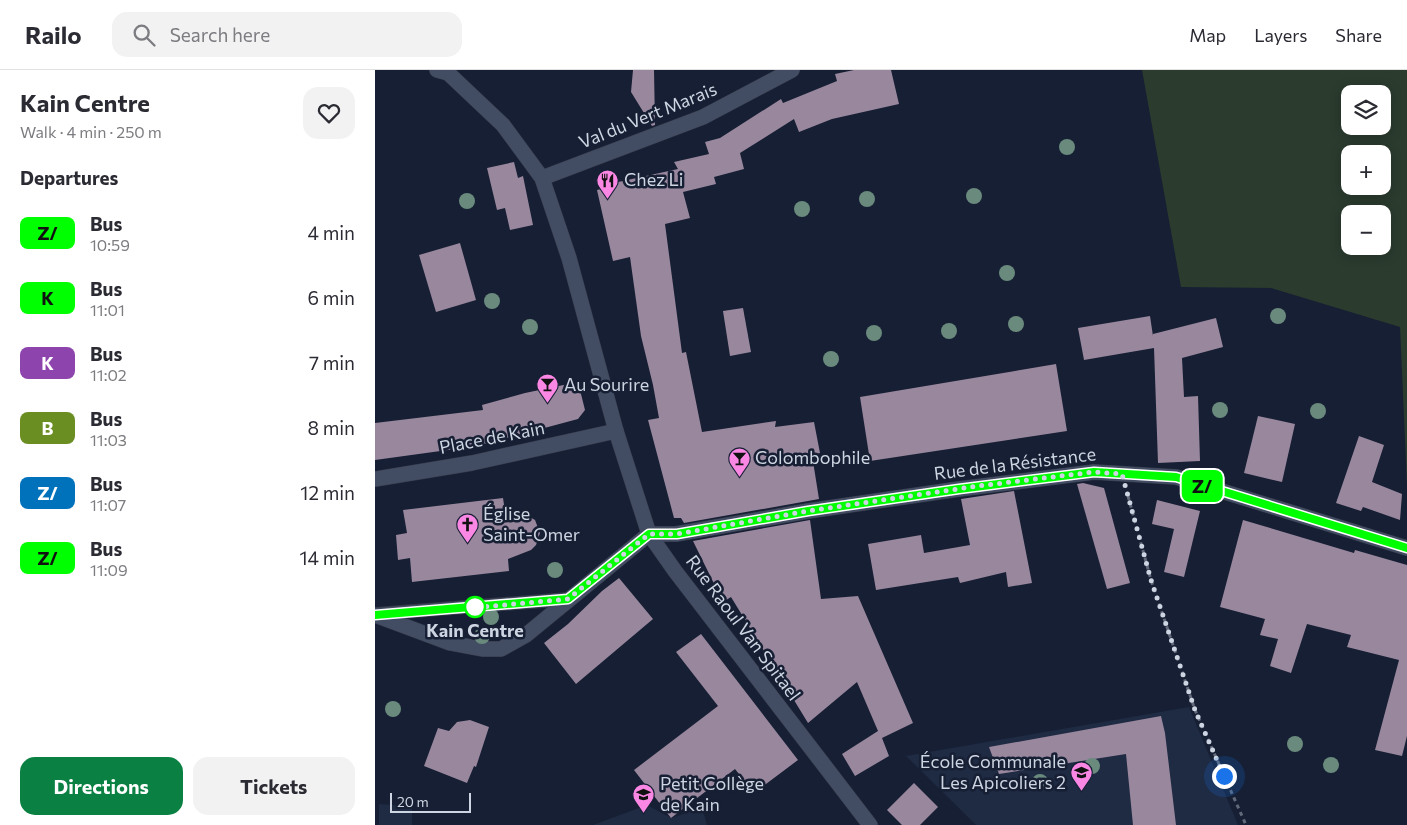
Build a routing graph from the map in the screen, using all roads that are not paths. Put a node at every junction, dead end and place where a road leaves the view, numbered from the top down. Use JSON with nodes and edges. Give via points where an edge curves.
{"nodes":[{"id":1,"x":437,"y":70,"type":"edge"},
{"id":2,"x":792,"y":70,"type":"edge"},
{"id":3,"x":542,"y":178,"type":"junction"},
{"id":4,"x":616,"y":431,"type":"junction"},
{"id":5,"x":375,"y":479,"type":"edge"},
{"id":6,"x":649,"y":534,"type":"junction"},
{"id":7,"x":1407,"y":548,"type":"edge"},
{"id":8,"x":568,"y":599,"type":"junction"},
{"id":9,"x":375,"y":615,"type":"edge"},
{"id":10,"x":870,"y":825,"type":"edge"}],
"edges":[{"from":1,"to":3,"type":"street","name":"Rue Raoul Van Spitael","via":[[448,73],[503,125]]},
{"from":2,"to":3,"type":"street","name":"Val du Vert Marais","via":[[703,117]]},
{"from":3,"to":4,"type":"street","name":"Rue Raoul Van Spitael","via":[[569,258]]},
{"from":4,"to":5,"type":"street","name":"Place de Kain","via":[[472,463]]},
{"from":4,"to":6,"type":"street","name":"Rue Raoul Van Spitael"},
{"from":6,"to":7,"type":"street","name":"Rue de la Résistance","via":[[677,534],[808,511],[1094,472],[1176,477]]},
{"from":6,"to":8,"type":"street"},
{"from":6,"to":10,"type":"street","name":"Rue Raoul Van Spitael"},
{"from":8,"to":9,"type":"lane"},
{"from":8,"to":9,"type":"street","via":[[526,635],[501,649],[450,643]]}]}
